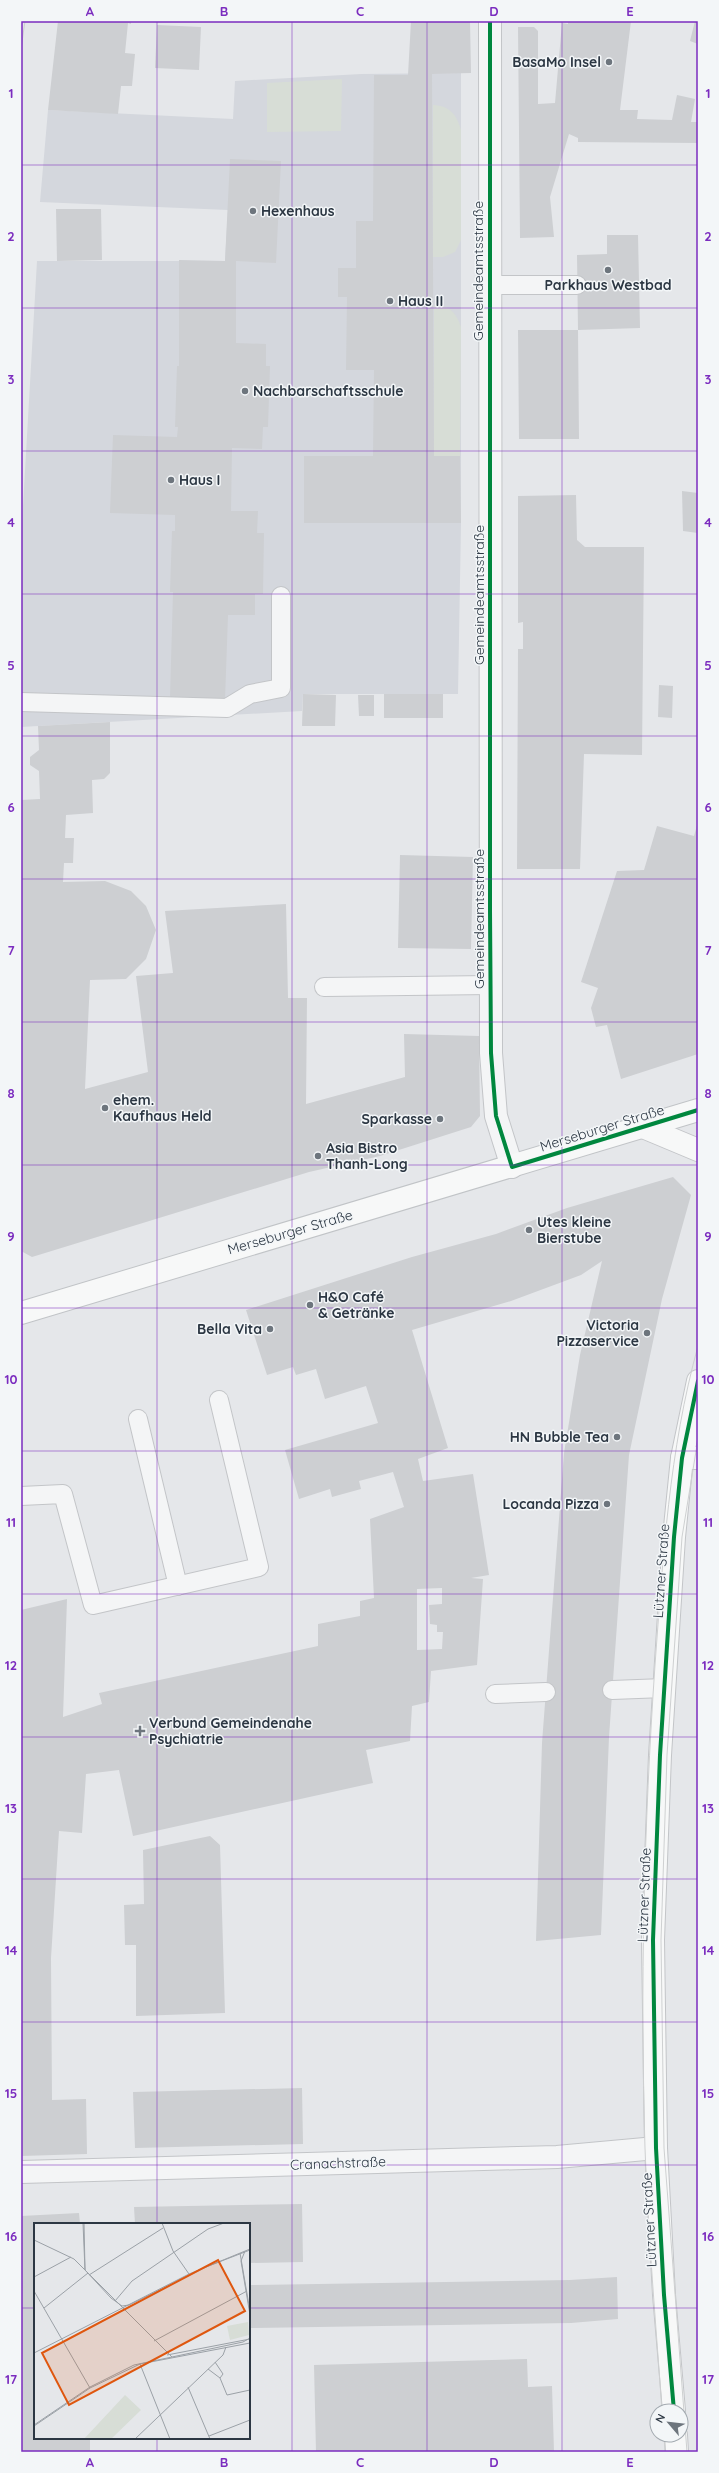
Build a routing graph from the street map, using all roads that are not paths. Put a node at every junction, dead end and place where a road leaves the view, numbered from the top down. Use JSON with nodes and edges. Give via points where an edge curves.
{"nodes":[{"id":1,"x":490,"y":21,"type":"edge"},
{"id":2,"x":490,"y":284,"type":"junction"},
{"id":3,"x":577,"y":285,"type":"dead end"},
{"id":4,"x":281,"y":596,"type":"dead end"},
{"id":5,"x":21,"y":702,"type":"edge"},
{"id":6,"x":491,"y":985,"type":"junction"},
{"id":7,"x":324,"y":987,"type":"dead end"},
{"id":8,"x":698,"y":1110,"type":"edge"},
{"id":9,"x":643,"y":1127,"type":"junction"},
{"id":10,"x":698,"y":1150,"type":"edge"},
{"id":11,"x":512,"y":1166,"type":"junction"},
{"id":12,"x":21,"y":1313,"type":"edge"},
{"id":13,"x":698,"y":1381,"type":"edge"},
{"id":14,"x":219,"y":1400,"type":"dead end"},
{"id":15,"x":138,"y":1418,"type":"dead end"},
{"id":16,"x":690,"y":1458,"type":"edge"},
{"id":17,"x":21,"y":1496,"type":"edge"},
{"id":18,"x":178,"y":1586,"type":"junction"},
{"id":19,"x":664,"y":1688,"type":"junction"},
{"id":20,"x":612,"y":1690,"type":"dead end"},
{"id":21,"x":546,"y":1692,"type":"dead end"},
{"id":22,"x":495,"y":1694,"type":"dead end"},
{"id":23,"x":656,"y":2148,"type":"junction"},
{"id":24,"x":21,"y":2172,"type":"edge"},
{"id":25,"x":673,"y":2403,"type":"edge"}],
"edges":[{"from":1,"to":2,"type":"street","name":"Gemeindeamtsstraße"},
{"from":2,"to":3,"type":"lane"},
{"from":2,"to":6,"type":"street","name":"Gemeindeamtsstraße"},
{"from":4,"to":5,"type":"lane","via":[[280,688],[250,694],[227,708]]},
{"from":6,"to":7,"type":"lane"},
{"from":6,"to":11,"type":"street","name":"Gemeindeamtsstraße","via":[[491,1053],[496,1116]]},
{"from":8,"to":9,"type":"main road","name":"Merseburger Straße"},
{"from":9,"to":10,"type":"main road"},
{"from":9,"to":11,"type":"main road","name":"Merseburger Straße"},
{"from":11,"to":12,"type":"main road","name":"Merseburger Straße"},
{"from":13,"to":16,"type":"main road","name":"Lützner Straße"},
{"from":14,"to":18,"type":"lane","via":[[259,1567]]},
{"from":15,"to":18,"type":"lane"},
{"from":16,"to":19,"type":"main road","name":"Lützner Straße","via":[[674,1537]]},
{"from":17,"to":18,"type":"lane","via":[[63,1494],[93,1605]]},
{"from":19,"to":20,"type":"lane"},
{"from":19,"to":23,"type":"main road","name":"Lützner Straße","via":[[653,1940]]},
{"from":21,"to":22,"type":"lane"},
{"from":23,"to":24,"type":"street","name":"Cranachstraße","via":[[549,2157]]},
{"from":23,"to":25,"type":"main road","name":"Lützner Straße"}]}
